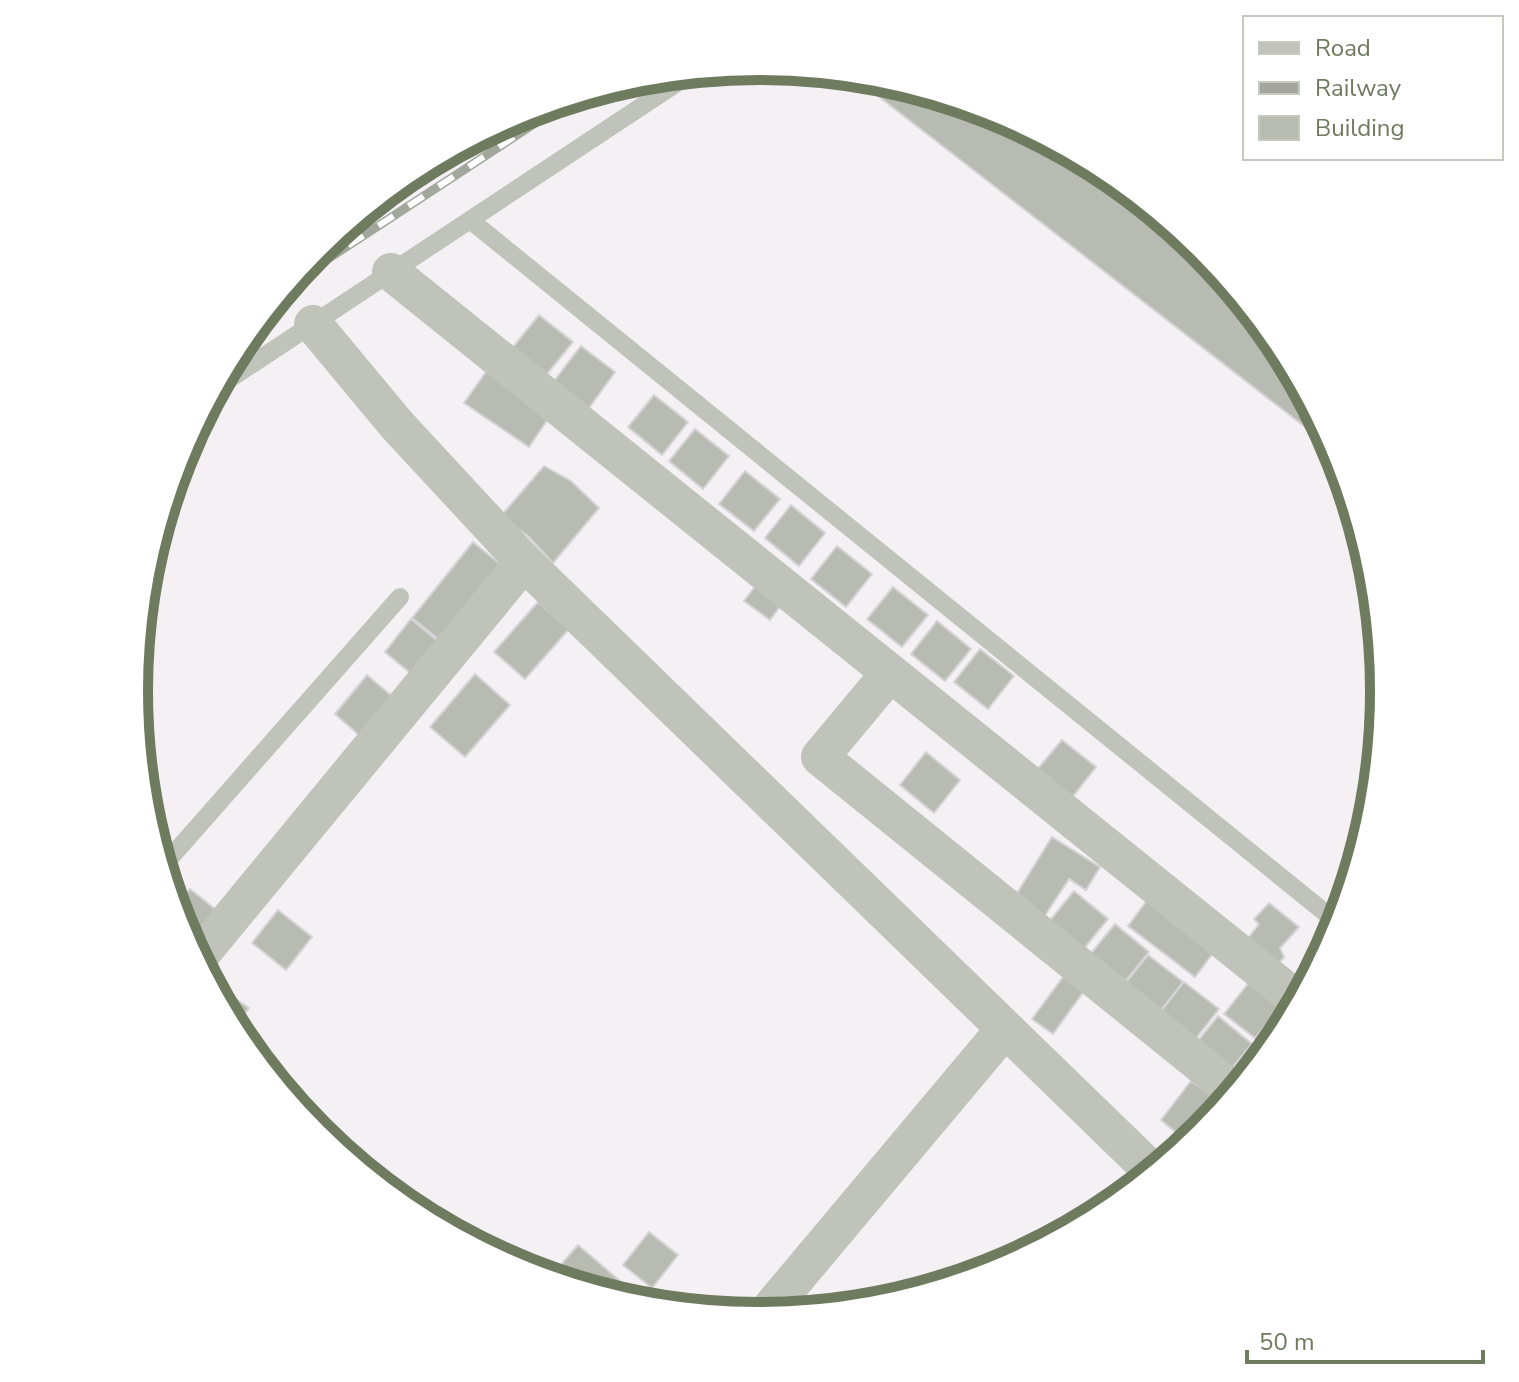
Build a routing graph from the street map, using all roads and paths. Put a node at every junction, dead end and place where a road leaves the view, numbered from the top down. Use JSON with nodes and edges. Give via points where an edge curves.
{"nodes":[{"id":1,"x":672,"y":86,"type":"edge"},
{"id":2,"x":470,"y":220,"type":"junction"},
{"id":3,"x":391,"y":272,"type":"junction"},
{"id":4,"x":313,"y":324,"type":"junction"},
{"id":5,"x":237,"y":374,"type":"edge"},
{"id":6,"x":524,"y":562,"type":"junction"},
{"id":7,"x":400,"y":597,"type":"dead end"},
{"id":8,"x":890,"y":673,"type":"junction"},
{"id":9,"x":171,"y":857,"type":"edge"},
{"id":10,"x":1328,"y":915,"type":"edge"},
{"id":11,"x":206,"y":948,"type":"edge"},
{"id":12,"x":1290,"y":994,"type":"edge"},
{"id":13,"x":1005,"y":1029,"type":"junction"},
{"id":14,"x":1226,"y":1085,"type":"edge"},
{"id":15,"x":1145,"y":1164,"type":"edge"},
{"id":16,"x":776,"y":1302,"type":"edge"}],
"edges":[{"from":1,"to":2,"type":"lane"},
{"from":2,"to":3,"type":"lane"},
{"from":2,"to":10,"type":"lane"},
{"from":3,"to":4,"type":"lane"},
{"from":3,"to":8,"type":"street"},
{"from":4,"to":5,"type":"lane"},
{"from":4,"to":6,"type":"street","via":[[397,425]]},
{"from":6,"to":11,"type":"street"},
{"from":6,"to":13,"type":"street"},
{"from":7,"to":9,"type":"lane"},
{"from":8,"to":12,"type":"street"},
{"from":8,"to":14,"type":"street","via":[[820,757]]},
{"from":13,"to":15,"type":"street"},
{"from":13,"to":16,"type":"street"}]}
